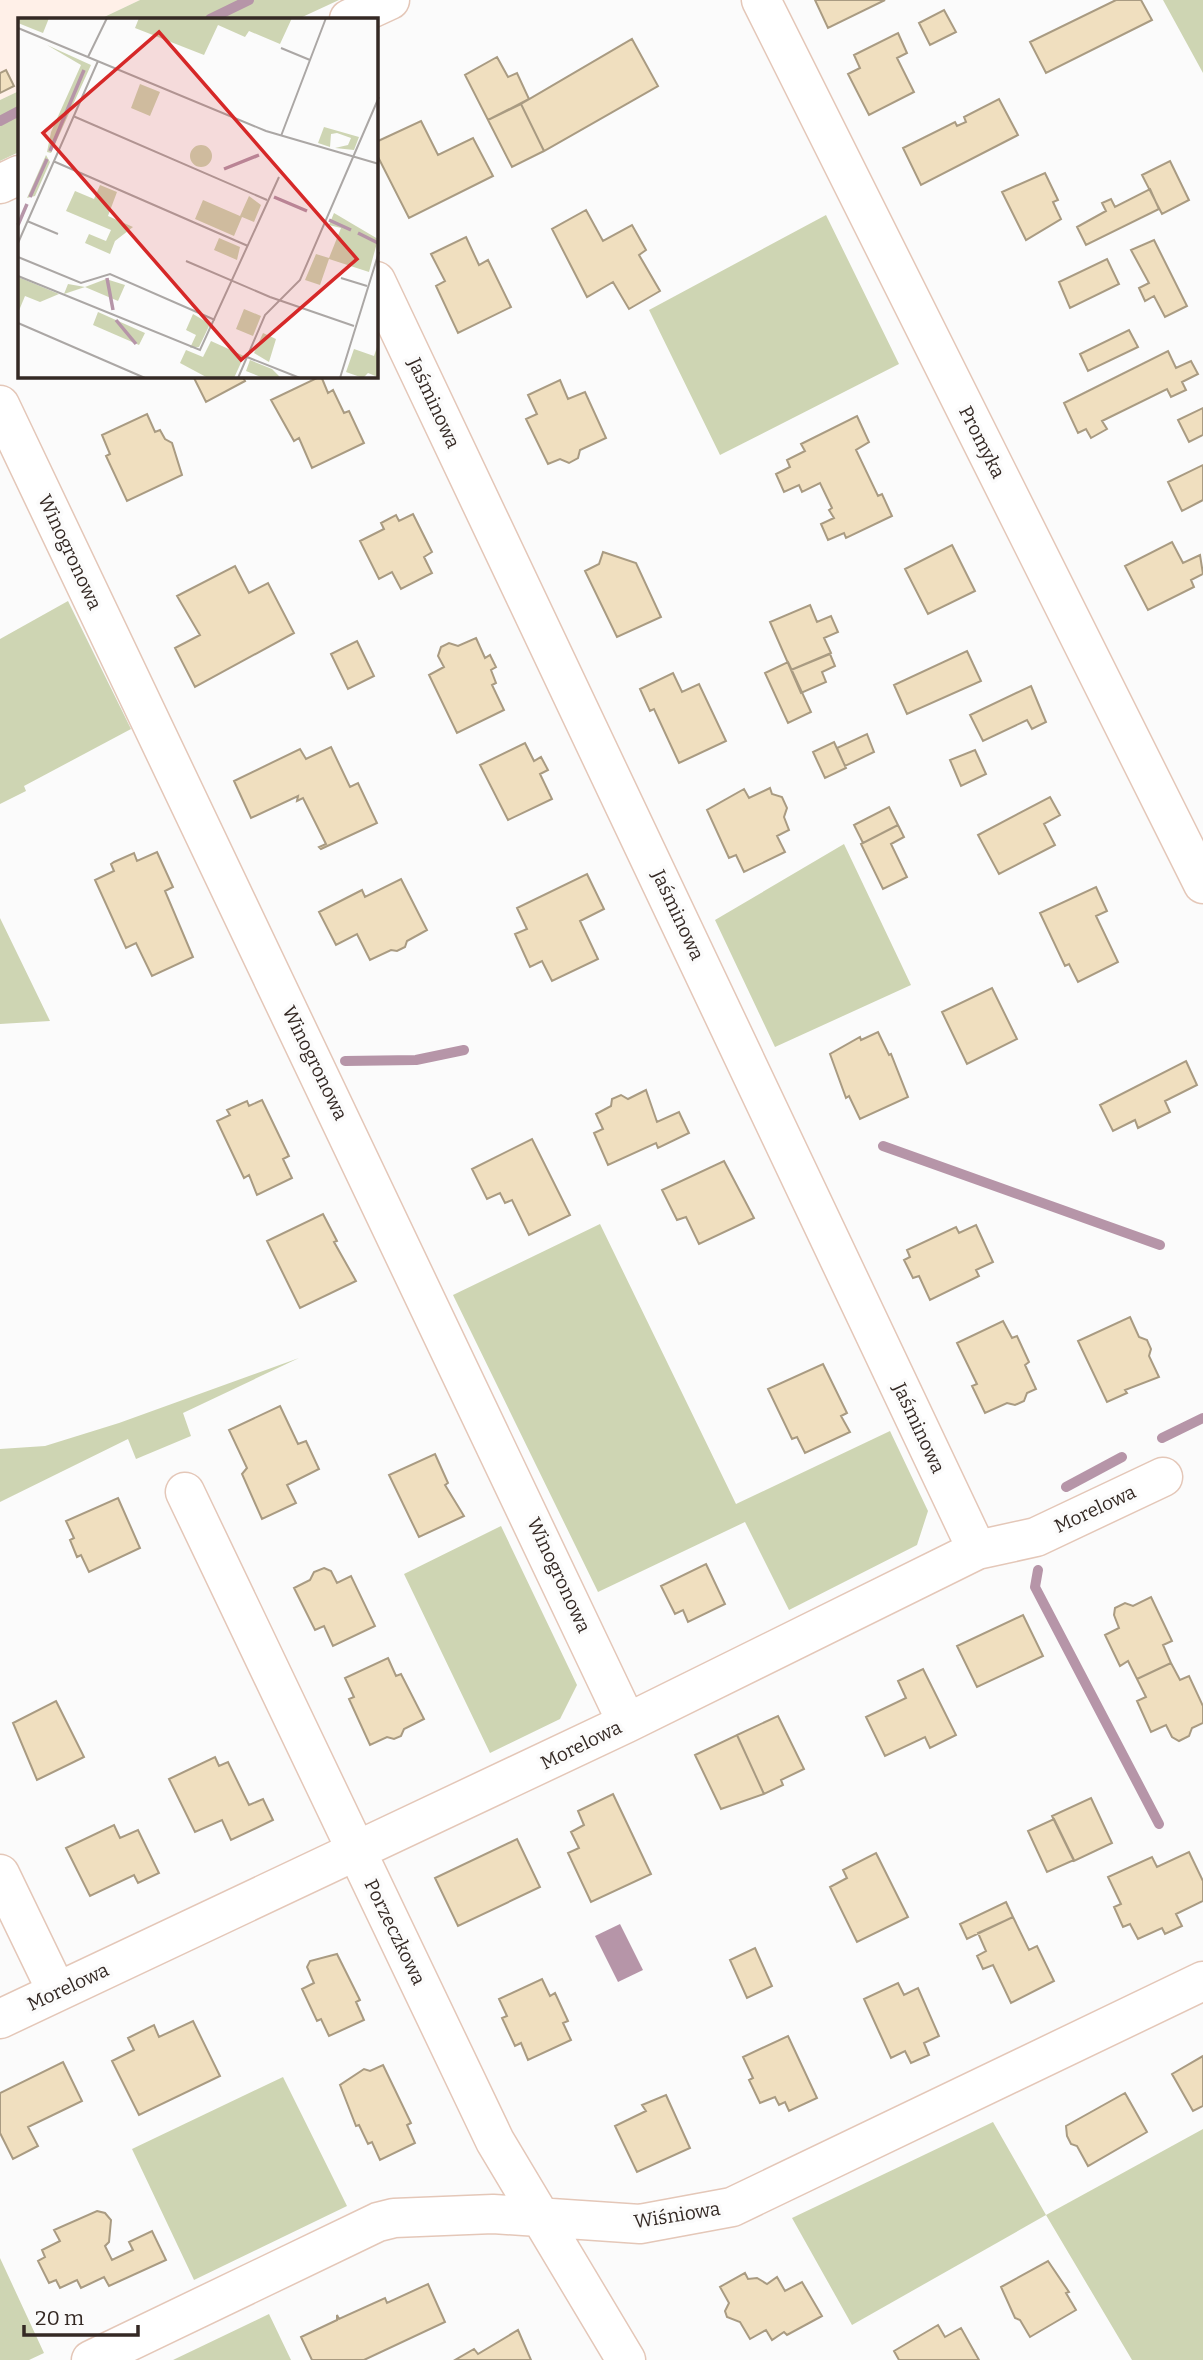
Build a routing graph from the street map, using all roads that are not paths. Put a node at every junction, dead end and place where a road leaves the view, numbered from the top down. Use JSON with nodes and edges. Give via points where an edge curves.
{"nodes":[{"id":1,"x":390,"y":0,"type":"edge"},
{"id":2,"x":761,"y":0,"type":"edge"},
{"id":3,"x":351,"y":18,"type":"edge"},
{"id":4,"x":18,"y":175,"type":"edge"},
{"id":5,"x":0,"y":184,"type":"edge"},
{"id":6,"x":378,"y":285,"type":"edge"},
{"id":7,"x":0,"y":405,"type":"edge"},
{"id":8,"x":1203,"y":884,"type":"edge"},
{"id":9,"x":1163,"y":1477,"type":"dead end"},
{"id":10,"x":185,"y":1492,"type":"dead end"},
{"id":11,"x":977,"y":1550,"type":"junction"},
{"id":12,"x":627,"y":1723,"type":"junction"},
{"id":13,"x":357,"y":1852,"type":"junction"},
{"id":14,"x":0,"y":1874,"type":"edge"},
{"id":15,"x":1203,"y":1981,"type":"edge"},
{"id":16,"x":57,"y":1992,"type":"junction"},
{"id":17,"x":0,"y":2019,"type":"edge"},
{"id":18,"x":542,"y":2218,"type":"junction"},
{"id":19,"x":91,"y":2360,"type":"edge"},
{"id":20,"x":626,"y":2360,"type":"edge"}],
"edges":[{"from":1,"to":3,"type":"street"},
{"from":2,"to":8,"type":"street","name":"Promyka"},
{"from":4,"to":5,"type":"street"},
{"from":6,"to":11,"type":"street","name":"Jaśminowa"},
{"from":7,"to":12,"type":"street","name":"Winogronowa"},
{"from":9,"to":11,"type":"street","name":"Morelowa","via":[[1036,1537]]},
{"from":10,"to":13,"type":"street","name":"Porzeczkowa"},
{"from":11,"to":12,"type":"street","name":"Morelowa"},
{"from":12,"to":13,"type":"street","name":"Morelowa"},
{"from":13,"to":16,"type":"street","name":"Morelowa"},
{"from":13,"to":18,"type":"street","name":"Porzeczkowa","via":[[495,2141]]},
{"from":14,"to":16,"type":"street"},
{"from":15,"to":18,"type":"street","name":"Wiśniowa","via":[[732,2207],[640,2224]]},
{"from":16,"to":17,"type":"street","name":"Morelowa"},
{"from":18,"to":19,"type":"street","name":"Wiśniowa","via":[[493,2214],[378,2222]]},
{"from":18,"to":20,"type":"street","name":"Porzeczkowa"}]}
